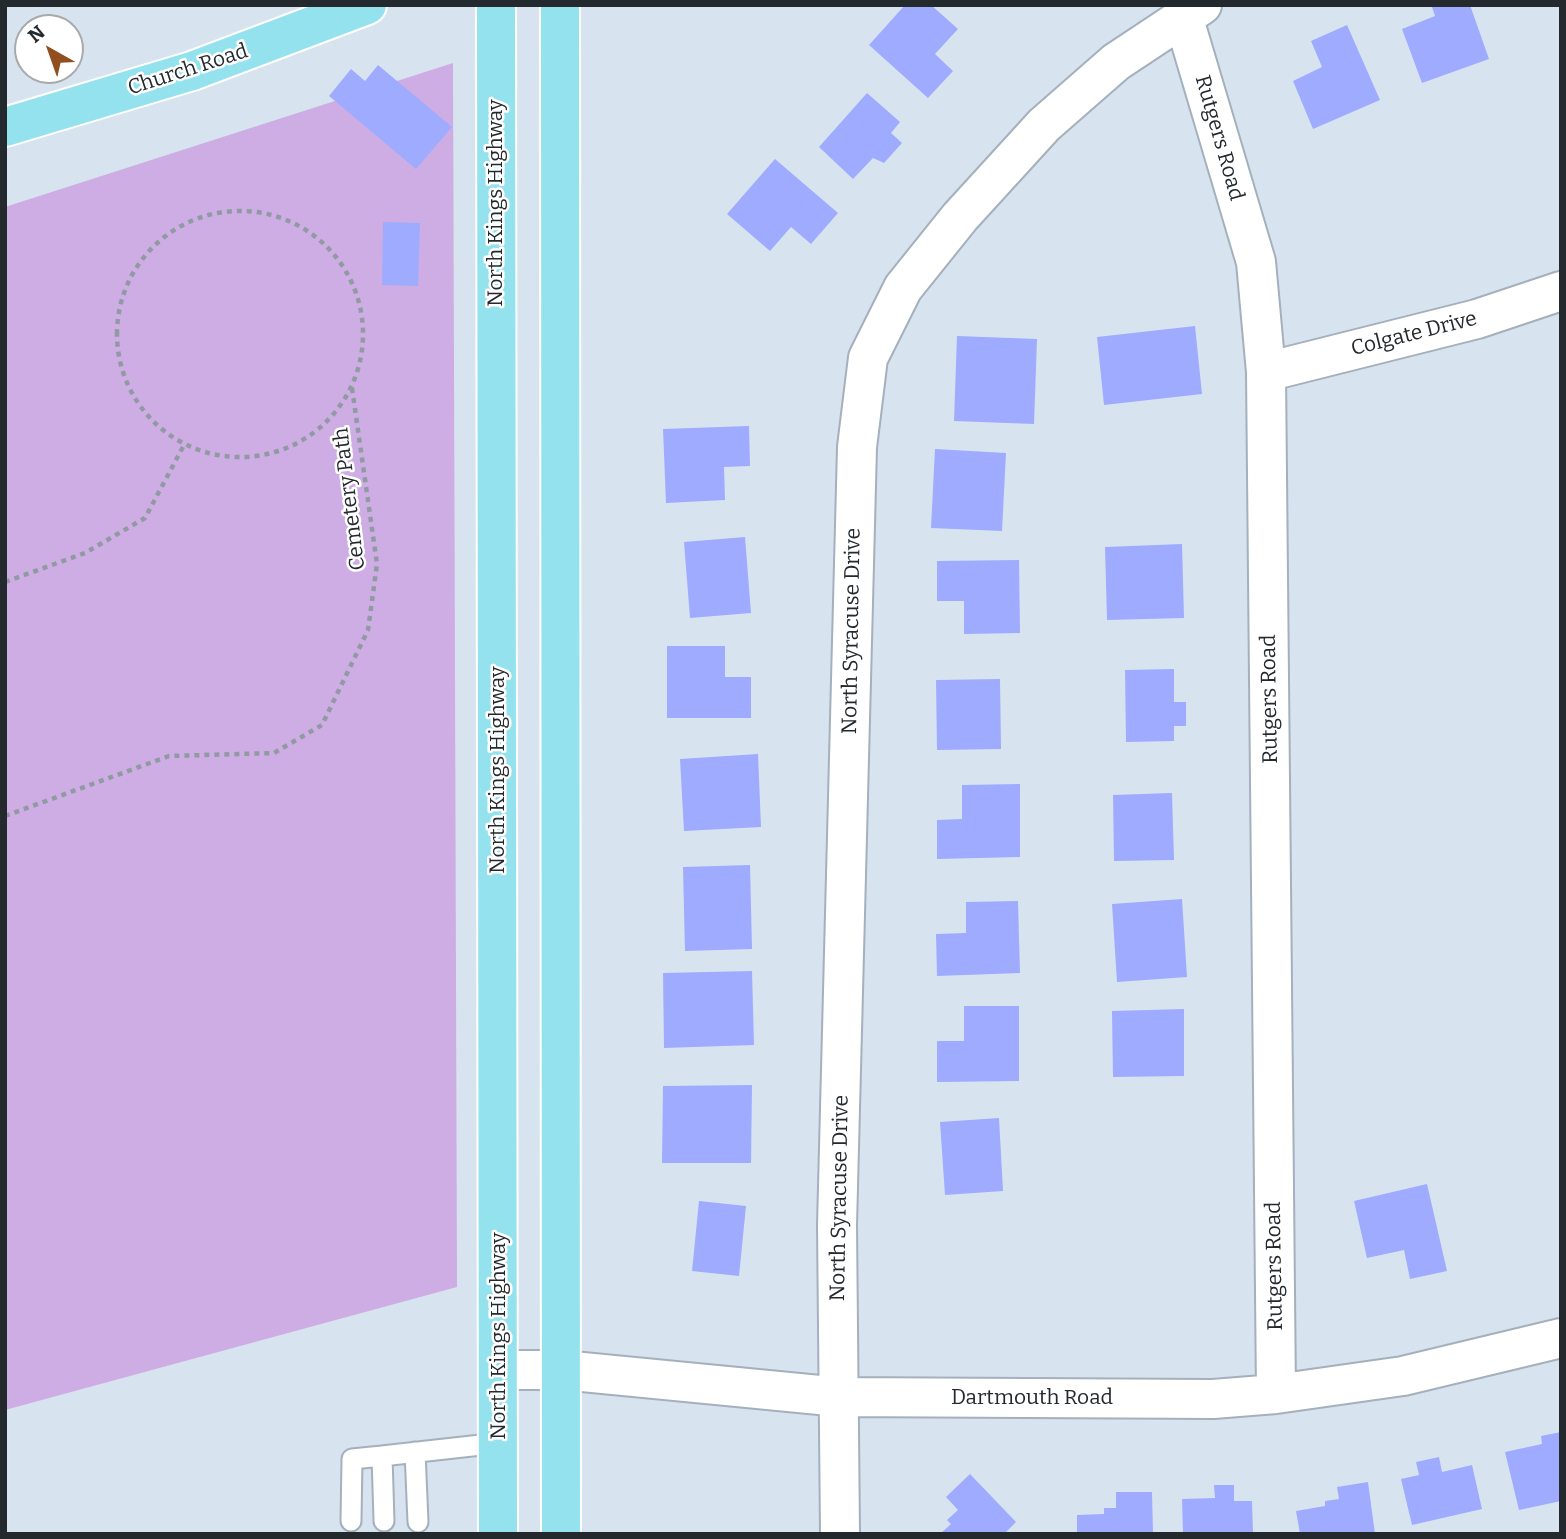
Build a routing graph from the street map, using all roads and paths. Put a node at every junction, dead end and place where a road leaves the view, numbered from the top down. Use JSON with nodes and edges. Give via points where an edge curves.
{"nodes":[{"id":1,"x":368,"y":5,"type":"edge"},
{"id":2,"x":496,"y":5,"type":"edge"},
{"id":3,"x":560,"y":5,"type":"edge"},
{"id":4,"x":1193,"y":10,"type":"edge"},
{"id":5,"x":5,"y":127,"type":"edge"},
{"id":6,"x":1561,"y":291,"type":"edge"},
{"id":7,"x":1266,"y":372,"type":"junction"},
{"id":8,"x":352,"y":386,"type":"junction"},
{"id":9,"x":184,"y":445,"type":"junction"},
{"id":10,"x":5,"y":582,"type":"edge"},
{"id":11,"x":5,"y":816,"type":"edge"},
{"id":12,"x":1561,"y":1338,"type":"edge"},
{"id":13,"x":499,"y":1370,"type":"junction"},
{"id":14,"x":562,"y":1370,"type":"junction"},
{"id":15,"x":1276,"y":1394,"type":"junction"},
{"id":16,"x":840,"y":1397,"type":"junction"},
{"id":17,"x":499,"y":1443,"type":"junction"},
{"id":18,"x":415,"y":1452,"type":"junction"},
{"id":19,"x":382,"y":1456,"type":"junction"},
{"id":20,"x":351,"y":1521,"type":"dead end"},
{"id":21,"x":384,"y":1521,"type":"dead end"},
{"id":22,"x":418,"y":1522,"type":"dead end"},
{"id":23,"x":498,"y":1534,"type":"edge"},
{"id":24,"x":561,"y":1534,"type":"edge"},
{"id":25,"x":840,"y":1534,"type":"edge"}],
"edges":[{"from":1,"to":5,"type":"main road","name":"Church Road","via":[[192,71]]},
{"from":2,"to":13,"type":"main road","name":"North Kings Highway"},
{"from":3,"to":14,"type":"main road"},
{"from":4,"to":7,"type":"street","name":"Rutgers Road","via":[[1256,262]]},
{"from":4,"to":16,"type":"street","name":"North Syracuse Drive","via":[[1116,62],[1044,125],[903,288],[868,358],[857,447],[837,1224]]},
{"from":6,"to":7,"type":"street","name":"Colgate Drive","via":[[1476,319]]},
{"from":7,"to":15,"type":"street","name":"Rutgers Road"},
{"from":8,"to":9,"type":"path","name":"Cemetery Path","via":[[330,419],[298,443],[261,456],[221,457]]},
{"from":8,"to":9,"type":"path","name":"Cemetery Path","via":[[363,348],[362,308],[347,271],[323,241],[289,219],[251,210],[208,214],[169,232],[139,262],[120,300],[115,343],[126,384],[149,419]]},
{"from":8,"to":11,"type":"path","name":"Cemetery Path","via":[[377,564],[368,630],[322,724],[274,753],[169,756]]},
{"from":9,"to":10,"type":"path","via":[[145,518],[85,553]]},
{"from":12,"to":15,"type":"street","name":"Dartmouth Road","via":[[1404,1376]]},
{"from":13,"to":14,"type":"street","name":"Dartmouth Road"},
{"from":13,"to":17,"type":"main road","name":"North Kings Highway"},
{"from":14,"to":16,"type":"street","name":"Dartmouth Road"},
{"from":14,"to":24,"type":"main road"},
{"from":15,"to":16,"type":"street","name":"Dartmouth Road","via":[[1213,1399]]},
{"from":16,"to":25,"type":"street","name":"North Syracuse Drive"},
{"from":17,"to":18,"type":"lane"},
{"from":17,"to":23,"type":"main road","name":"North Kings Highway"},
{"from":18,"to":19,"type":"lane"},
{"from":18,"to":22,"type":"lane"},
{"from":19,"to":20,"type":"lane","via":[[352,1459]]},
{"from":19,"to":21,"type":"lane"}]}
